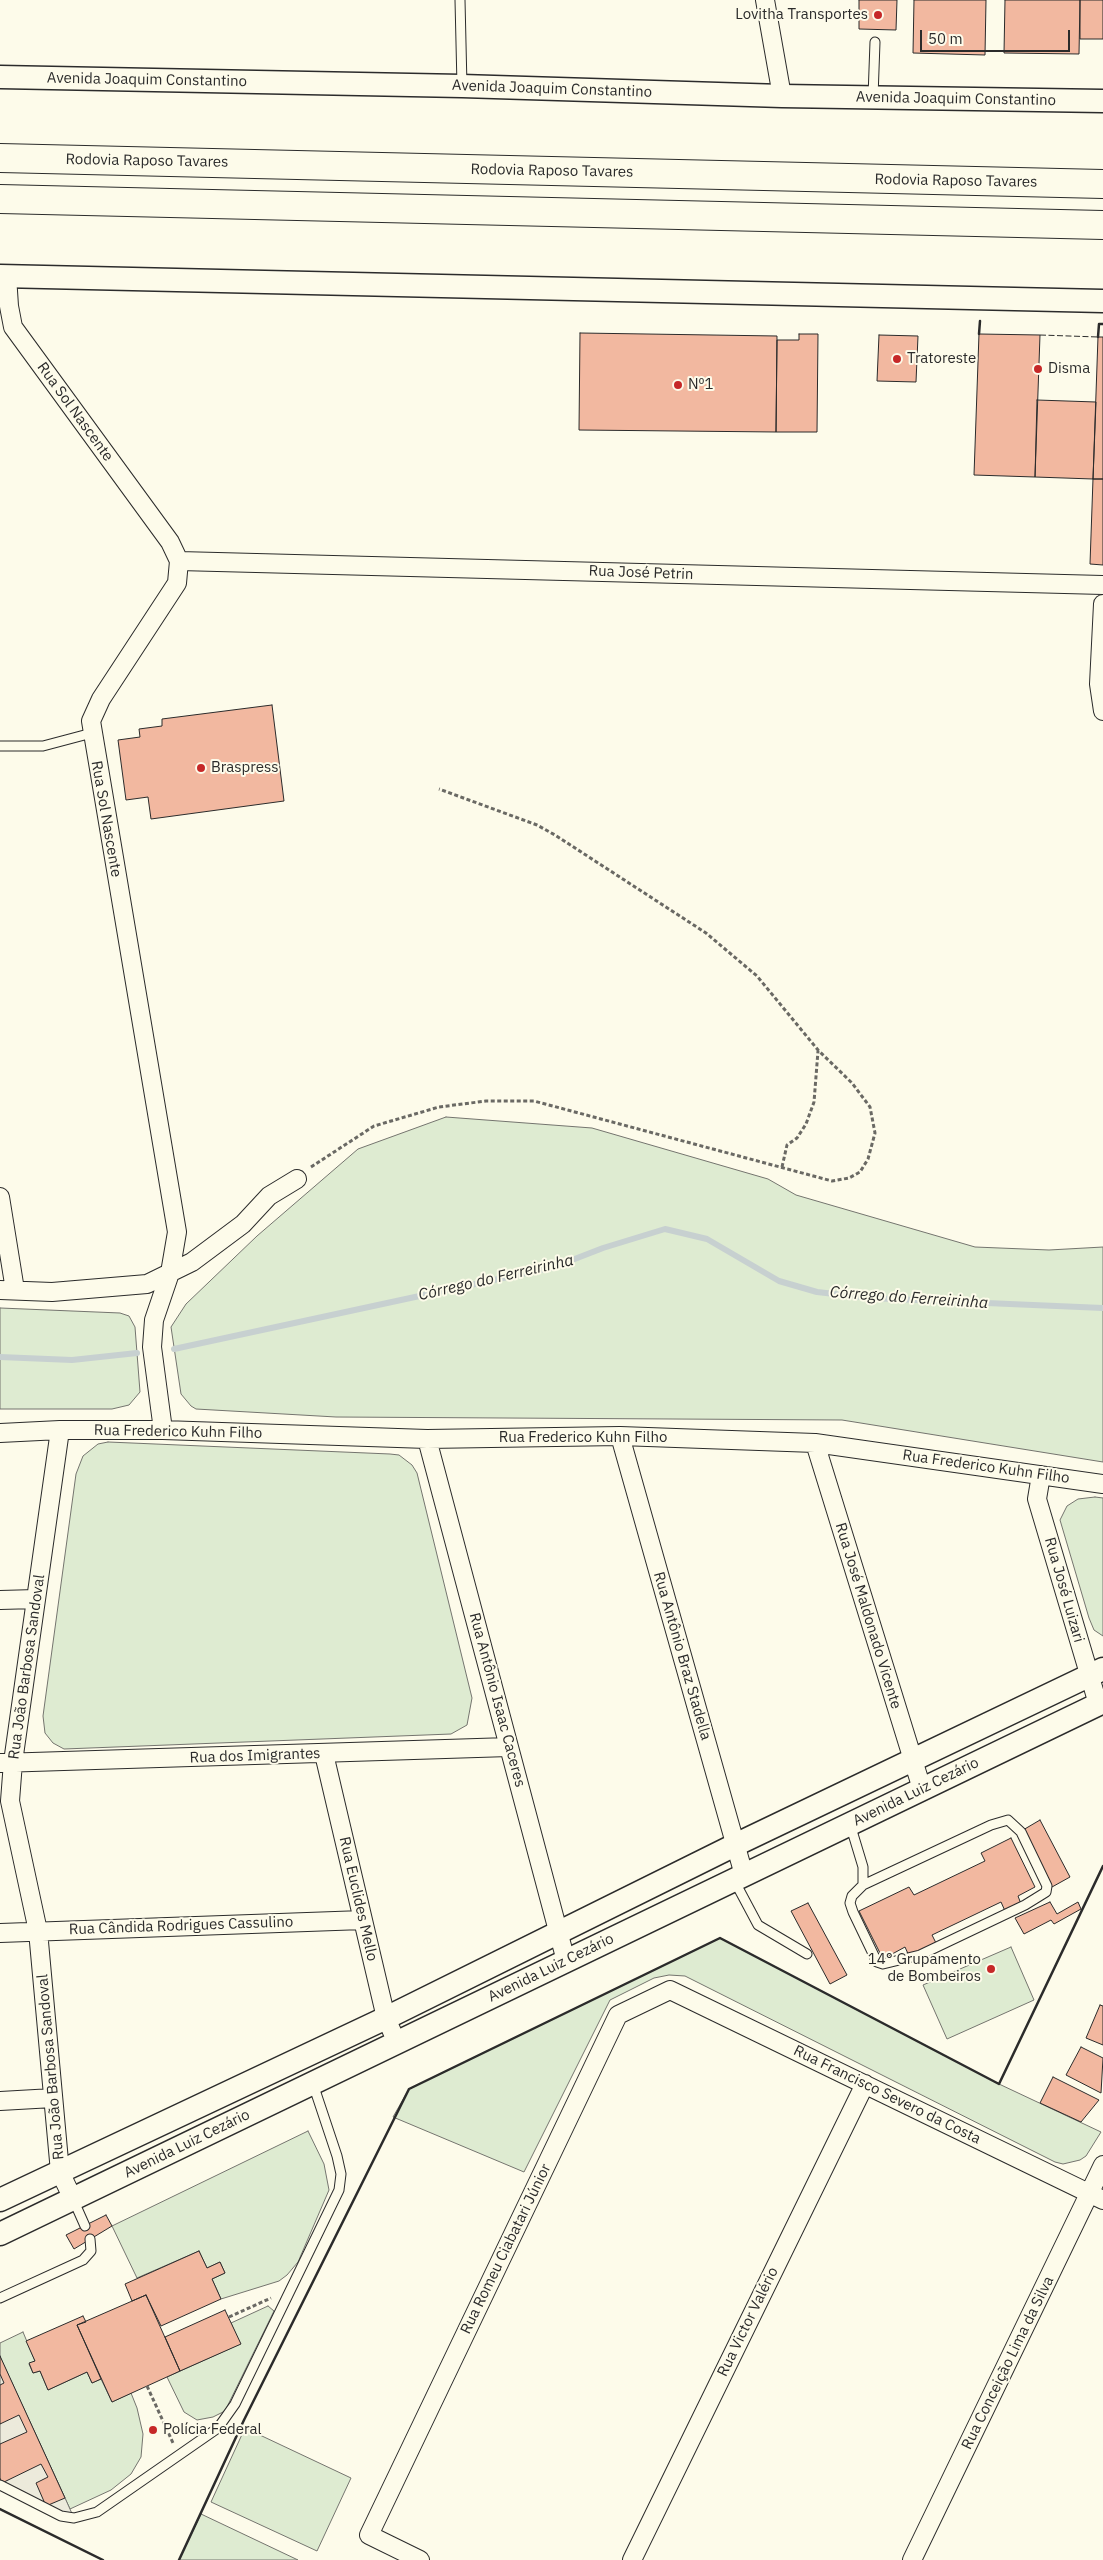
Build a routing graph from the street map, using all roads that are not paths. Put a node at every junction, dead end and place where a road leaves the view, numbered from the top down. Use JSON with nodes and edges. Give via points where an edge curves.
{"nodes":[{"id":1,"x":460,"y":0,"type":"edge"},
{"id":2,"x":765,"y":0,"type":"edge"},
{"id":3,"x":874,"y":42,"type":"dead end"},
{"id":4,"x":0,"y":77,"type":"edge"},
{"id":5,"x":462,"y":86,"type":"junction"},
{"id":6,"x":782,"y":96,"type":"junction"},
{"id":7,"x":873,"y":97,"type":"junction"},
{"id":8,"x":1103,"y":101,"type":"edge"},
{"id":9,"x":0,"y":158,"type":"edge"},
{"id":10,"x":1103,"y":184,"type":"edge"},
{"id":11,"x":0,"y":199,"type":"edge"},
{"id":12,"x":1103,"y":225,"type":"edge"},
{"id":13,"x":4,"y":276,"type":"edge"},
{"id":14,"x":1103,"y":301,"type":"edge"},
{"id":15,"x":179,"y":561,"type":"junction"},
{"id":16,"x":1103,"y":585,"type":"edge"},
{"id":17,"x":1103,"y":604,"type":"edge"},
{"id":18,"x":1103,"y":711,"type":"edge"},
{"id":19,"x":92,"y":733,"type":"junction"},
{"id":20,"x":0,"y":746,"type":"edge"},
{"id":21,"x":297,"y":1179,"type":"road end"},
{"id":22,"x":0,"y":1197,"type":"edge"},
{"id":23,"x":170,"y":1273,"type":"junction"},
{"id":24,"x":7,"y":1290,"type":"edge"},
{"id":25,"x":60,"y":1430,"type":"junction"},
{"id":26,"x":163,"y":1430,"type":"junction"},
{"id":27,"x":0,"y":1433,"type":"edge"},
{"id":28,"x":620,"y":1436,"type":"junction"},
{"id":29,"x":427,"y":1439,"type":"junction"},
{"id":30,"x":815,"y":1443,"type":"junction"},
{"id":31,"x":1041,"y":1475,"type":"junction"},
{"id":32,"x":1103,"y":1484,"type":"edge"},
{"id":33,"x":36,"y":1599,"type":"junction"},
{"id":34,"x":0,"y":1600,"type":"edge"},
{"id":35,"x":1096,"y":1672,"type":"edge"},
{"id":36,"x":1100,"y":1703,"type":"edge"},
{"id":37,"x":509,"y":1747,"type":"junction"},
{"id":38,"x":324,"y":1754,"type":"junction"},
{"id":39,"x":912,"y":1759,"type":"junction"},
{"id":40,"x":7,"y":1763,"type":"edge"},
{"id":41,"x":922,"y":1789,"type":"junction"},
{"id":42,"x":818,"y":1805,"type":"junction"},
{"id":43,"x":840,"y":1829,"type":"junction"},
{"id":44,"x":735,"y":1845,"type":"junction"},
{"id":45,"x":739,"y":1878,"type":"junction"},
{"id":46,"x":864,"y":1885,"type":"junction"},
{"id":47,"x":363,"y":1920,"type":"junction"},
{"id":48,"x":38,"y":1931,"type":"junction"},
{"id":49,"x":0,"y":1933,"type":"edge"},
{"id":50,"x":559,"y":1934,"type":"junction"},
{"id":51,"x":807,"y":1954,"type":"dead end"},
{"id":52,"x":566,"y":1960,"type":"junction"},
{"id":53,"x":670,"y":1990,"type":"joint"},
{"id":54,"x":386,"y":2018,"type":"junction"},
{"id":55,"x":397,"y":2043,"type":"junction"},
{"id":56,"x":313,"y":2084,"type":"junction"},
{"id":57,"x":865,"y":2084,"type":"junction"},
{"id":58,"x":53,"y":2098,"type":"junction"},
{"id":59,"x":0,"y":2101,"type":"edge"},
{"id":60,"x":1103,"y":2165,"type":"edge"},
{"id":61,"x":60,"y":2172,"type":"junction"},
{"id":62,"x":1096,"y":2197,"type":"edge"},
{"id":63,"x":73,"y":2199,"type":"junction"},
{"id":64,"x":0,"y":2200,"type":"edge"},
{"id":65,"x":84,"y":2226,"type":"dead end"},
{"id":66,"x":0,"y":2234,"type":"edge"},
{"id":67,"x":90,"y":2240,"type":"dead end"},
{"id":68,"x":0,"y":2298,"type":"edge"},
{"id":69,"x":0,"y":2485,"type":"edge"},
{"id":70,"x":420,"y":2560,"type":"edge"},
{"id":71,"x":632,"y":2560,"type":"edge"},
{"id":72,"x":912,"y":2560,"type":"edge"}],
"edges":[{"from":1,"to":5,"type":"lane"},
{"from":2,"to":6,"type":"street"},
{"from":3,"to":7,"type":"lane"},
{"from":4,"to":5,"type":"street","name":"Avenida Joaquim Constantino"},
{"from":5,"to":6,"type":"street","name":"Avenida Joaquim Constantino"},
{"from":6,"to":7,"type":"street","name":"Avenida Joaquim Constantino"},
{"from":7,"to":8,"type":"street","name":"Avenida Joaquim Constantino"},
{"from":9,"to":10,"type":"highway","name":"Rodovia Raposo Tavares"},
{"from":11,"to":12,"type":"highway"},
{"from":13,"to":14,"type":"street"},
{"from":13,"to":15,"type":"street","name":"Rua Sol Nascente","via":[[13,327],[170,542]]},
{"from":15,"to":16,"type":"street","name":"Rua José Petrin"},
{"from":15,"to":19,"type":"street","name":"Rua Sol Nascente","via":[[177,583],[101,698],[91,722]]},
{"from":17,"to":18,"type":"street","via":[[1099,684]]},
{"from":19,"to":20,"type":"lane","via":[[43,746]]},
{"from":19,"to":23,"type":"street","name":"Rua Sol Nascente","via":[[177,1232]]},
{"from":21,"to":23,"type":"street","via":[[269,1196],[236,1230],[192,1262]]},
{"from":22,"to":24,"type":"street"},
{"from":23,"to":24,"type":"street","via":[[147,1284],[104,1289]]},
{"from":23,"to":26,"type":"street","name":"Rua Sol Nascente","via":[[154,1320],[152,1347]]},
{"from":25,"to":26,"type":"street","name":"Rua Frederico Kuhn Filho"},
{"from":25,"to":27,"type":"street","name":"Rua Frederico Kuhn Filho"},
{"from":25,"to":33,"type":"street","name":"Rua João Barbosa Sandoval"},
{"from":26,"to":29,"type":"street","name":"Rua Frederico Kuhn Filho"},
{"from":28,"to":29,"type":"street","name":"Rua Frederico Kuhn Filho"},
{"from":28,"to":30,"type":"street","name":"Rua Frederico Kuhn Filho"},
{"from":28,"to":44,"type":"street","name":"Rua Antônio Braz Stadella"},
{"from":29,"to":37,"type":"street","name":"Rua Antônio Isaac Caceres"},
{"from":30,"to":31,"type":"street","name":"Rua Frederico Kuhn Filho"},
{"from":30,"to":39,"type":"street","name":"Rua José Maldonado Vicente"},
{"from":31,"to":32,"type":"street","name":"Rua Frederico Kuhn Filho"},
{"from":31,"to":35,"type":"street","name":"Rua José Luizari","via":[[1037,1499]]},
{"from":33,"to":34,"type":"street"},
{"from":33,"to":40,"type":"street","name":"Rua João Barbosa Sandoval"},
{"from":35,"to":36,"type":"street","name":"Rua José Luizari"},
{"from":35,"to":39,"type":"street","name":"Avenida Luiz Cezário"},
{"from":36,"to":41,"type":"street","name":"Avenida Luiz Cezário"},
{"from":37,"to":38,"type":"street","name":"Rua dos Imigrantes"},
{"from":37,"to":50,"type":"street","name":"Rua Antônio Isaac Caceres"},
{"from":38,"to":40,"type":"street","name":"Rua dos Imigrantes"},
{"from":38,"to":47,"type":"street","name":"Rua Euclides Mello"},
{"from":39,"to":41,"type":"street","name":"Rua José Maldonado Vicente"},
{"from":39,"to":42,"type":"street","name":"Avenida Luiz Cezário"},
{"from":40,"to":48,"type":"street","name":"Rua João Barbosa Sandoval","via":[[10,1802]]},
{"from":41,"to":43,"type":"street","name":"Avenida Luiz Cezário"},
{"from":42,"to":43,"type":"street"},
{"from":42,"to":44,"type":"street","name":"Avenida Luiz Cezário"},
{"from":43,"to":45,"type":"street","name":"Avenida Luiz Cezário"},
{"from":43,"to":46,"type":"lane","via":[[863,1867]]},
{"from":44,"to":45,"type":"street","name":"Rua Antônio Braz Stadella"},
{"from":44,"to":50,"type":"street","name":"Avenida Luiz Cezário"},
{"from":45,"to":51,"type":"lane","via":[[758,1924]]},
{"from":45,"to":52,"type":"street","name":"Avenida Luiz Cezário"},
{"from":46,"to":46,"type":"lane","via":[[852,1896],[852,1912],[877,1962],[883,1964],[920,1955],[1025,1905],[1046,1892],[1047,1886],[1021,1832],[1008,1820]]},
{"from":47,"to":48,"type":"street","name":"Rua Cândida Rodrigues Cassulino"},
{"from":47,"to":54,"type":"street","name":"Rua Euclides Mello"},
{"from":48,"to":49,"type":"street","name":"Rua Cândida Rodrigues Cassulino"},
{"from":48,"to":58,"type":"street","name":"Rua João Barbosa Sandoval"},
{"from":50,"to":52,"type":"street","name":"Rua Antônio Isaac Caceres"},
{"from":50,"to":54,"type":"street","name":"Avenida Luiz Cezário"},
{"from":52,"to":55,"type":"street","name":"Avenida Luiz Cezário"},
{"from":53,"to":57,"type":"street","name":"Rua Francisco Severo da Costa"},
{"from":53,"to":70,"type":"street","name":"Rua Romeu Ciabatari Júnior","via":[[618,2014],[369,2535]]},
{"from":54,"to":55,"type":"street","name":"Rua Euclides Mello"},
{"from":54,"to":61,"type":"street","name":"Avenida Luiz Cezário"},
{"from":55,"to":56,"type":"street","name":"Avenida Luiz Cezário"},
{"from":56,"to":63,"type":"street","name":"Avenida Luiz Cezário"},
{"from":56,"to":69,"type":"lane","via":[[337,2156],[341,2174],[339,2190],[235,2404],[218,2428],[97,2512],[74,2518],[61,2516]]},
{"from":57,"to":62,"type":"street","name":"Rua Francisco Severo da Costa"},
{"from":57,"to":71,"type":"street","name":"Rua Victor Valério"},
{"from":58,"to":59,"type":"street"},
{"from":58,"to":61,"type":"street","name":"Rua João Barbosa Sandoval"},
{"from":60,"to":62,"type":"street","name":"Rua Conceição Lima da Silva"},
{"from":61,"to":63,"type":"street","name":"Rua João Barbosa Sandoval"},
{"from":61,"to":64,"type":"street","name":"Avenida Luiz Cezário"},
{"from":62,"to":72,"type":"street","name":"Rua Conceição Lima da Silva"},
{"from":63,"to":65,"type":"lane"},
{"from":63,"to":66,"type":"street","name":"Avenida Luiz Cezário"},
{"from":67,"to":68,"type":"lane","via":[[91,2250],[83,2260]]}]}
